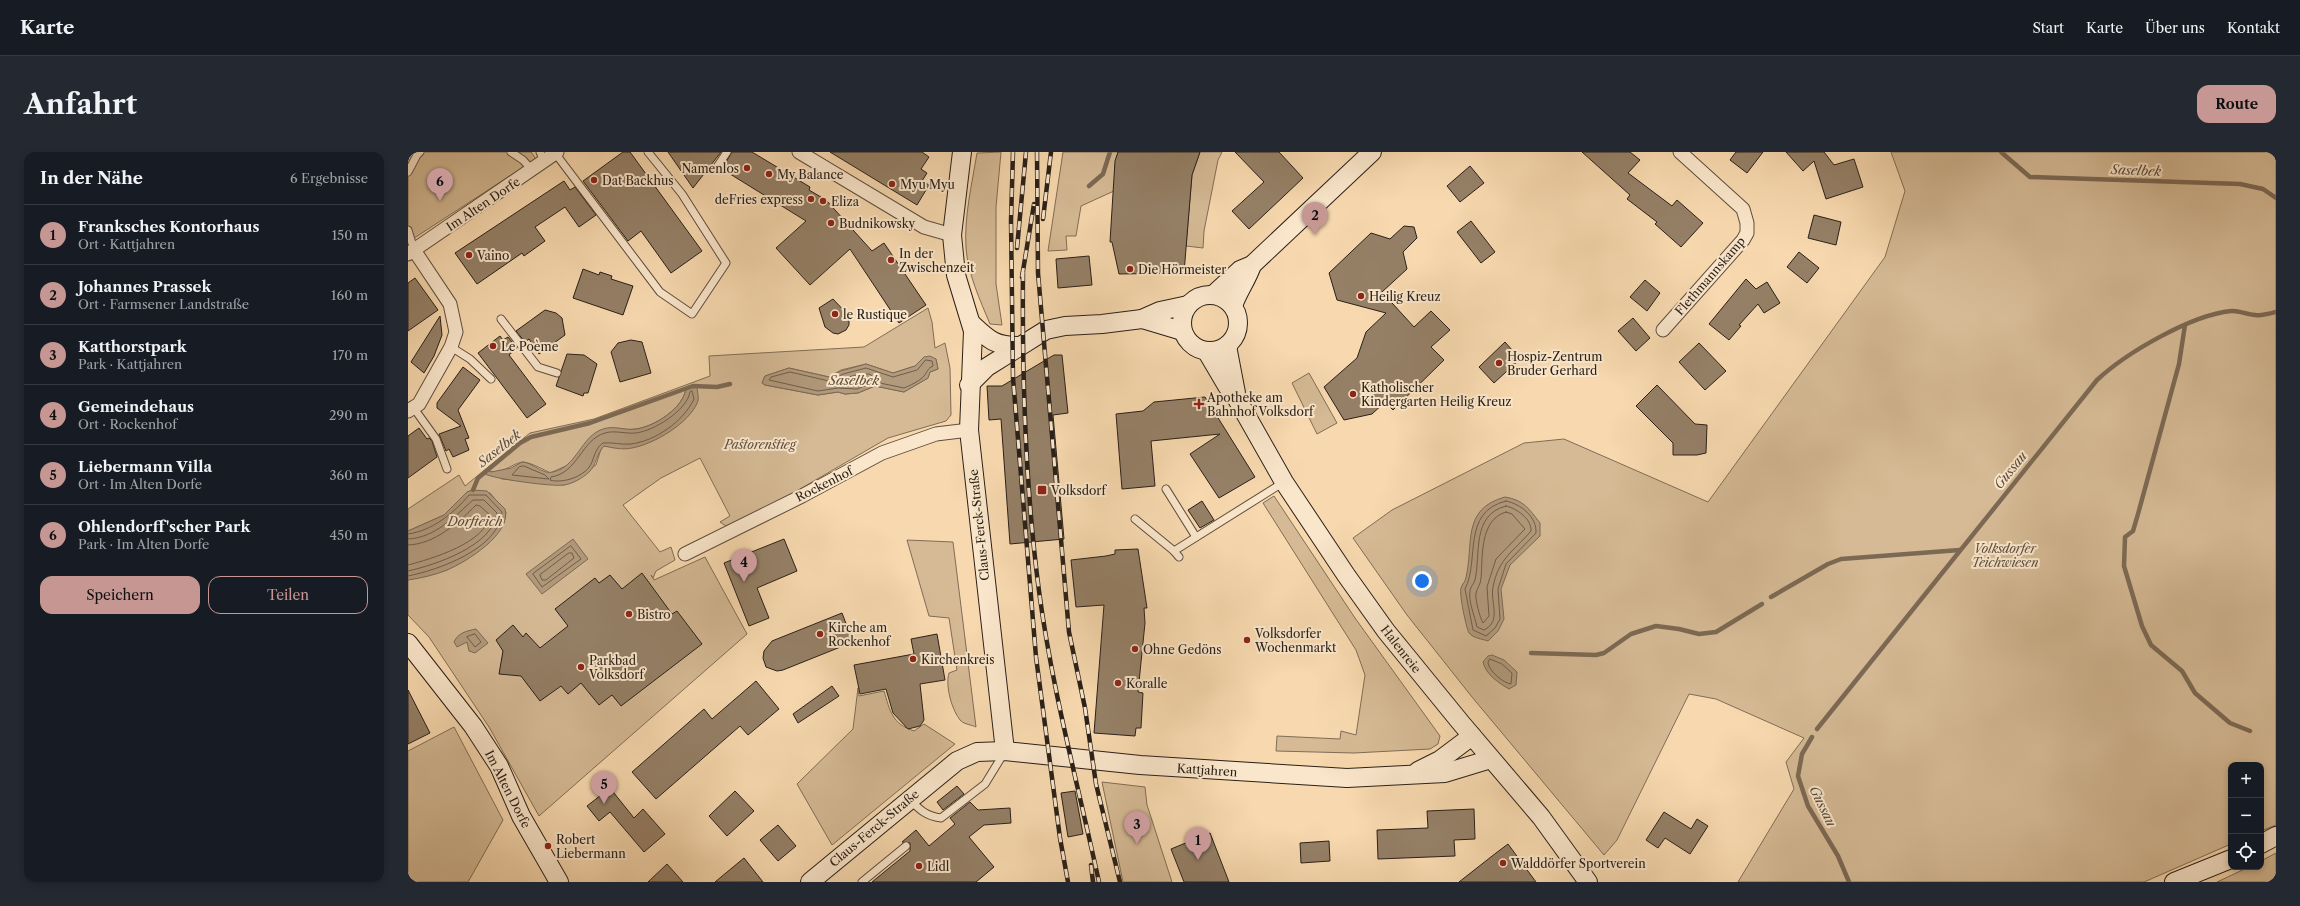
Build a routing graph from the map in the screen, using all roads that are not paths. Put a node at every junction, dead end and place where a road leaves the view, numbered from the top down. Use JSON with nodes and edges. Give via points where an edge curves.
{"nodes":[{"id":1,"x":420,"y":152,"type":"edge"},
{"id":2,"x":511,"y":152,"type":"edge"},
{"id":3,"x":648,"y":152,"type":"edge"},
{"id":4,"x":727,"y":152,"type":"edge"},
{"id":5,"x":799,"y":152,"type":"edge"},
{"id":6,"x":962,"y":152,"type":"edge"},
{"id":7,"x":1372,"y":152,"type":"edge"},
{"id":8,"x":1680,"y":152,"type":"edge"},
{"id":9,"x":556,"y":153,"type":"edge"},
{"id":10,"x":542,"y":157,"type":"edge"},
{"id":11,"x":717,"y":167,"type":"dead end"},
{"id":12,"x":532,"y":170,"type":"junction"},
{"id":13,"x":408,"y":172,"type":"edge"},
{"id":14,"x":408,"y":230,"type":"edge"},
{"id":15,"x":952,"y":235,"type":"junction"},
{"id":16,"x":411,"y":252,"type":"edge"},
{"id":17,"x":1252,"y":265,"type":"junction"},
{"id":18,"x":1213,"y":295,"type":"junction"},
{"id":19,"x":1188,"y":305,"type":"junction"},
{"id":20,"x":1233,"y":306,"type":"junction"},
{"id":21,"x":501,"y":319,"type":"dead end"},
{"id":22,"x":1142,"y":319,"type":"junction"},
{"id":23,"x":972,"y":324,"type":"junction"},
{"id":24,"x":1663,"y":330,"type":"dead end"},
{"id":25,"x":1182,"y":331,"type":"junction"},
{"id":26,"x":1019,"y":346,"type":"junction"},
{"id":27,"x":1227,"y":346,"type":"junction"},
{"id":28,"x":451,"y":347,"type":"junction"},
{"id":29,"x":1207,"y":352,"type":"junction"},
{"id":30,"x":557,"y":373,"type":"dead end"},
{"id":31,"x":490,"y":379,"type":"dead end"},
{"id":32,"x":969,"y":385,"type":"junction"},
{"id":33,"x":1237,"y":399,"type":"junction"},
{"id":34,"x":411,"y":409,"type":"edge"},
{"id":35,"x":969,"y":430,"type":"junction"},
{"id":36,"x":447,"y":470,"type":"dead end"},
{"id":37,"x":1284,"y":482,"type":"junction"},
{"id":38,"x":1166,"y":489,"type":"dead end"},
{"id":39,"x":1135,"y":519,"type":"dead end"},
{"id":40,"x":1196,"y":537,"type":"junction"},
{"id":41,"x":1174,"y":551,"type":"junction"},
{"id":42,"x":685,"y":554,"type":"dead end"},
{"id":43,"x":1179,"y":557,"type":"dead end"},
{"id":44,"x":408,"y":643,"type":"edge"},
{"id":45,"x":1472,"y":736,"type":"junction"},
{"id":46,"x":1005,"y":751,"type":"junction"},
{"id":47,"x":1491,"y":758,"type":"junction"},
{"id":48,"x":1410,"y":774,"type":"junction"},
{"id":49,"x":909,"y":799,"type":"junction"},
{"id":50,"x":2276,"y":836,"type":"edge"},
{"id":51,"x":2264,"y":842,"type":"edge"},
{"id":52,"x":906,"y":846,"type":"dead end"},
{"id":53,"x":2228,"y":860,"type":"edge"},
{"id":54,"x":559,"y":882,"type":"edge"},
{"id":55,"x":810,"y":882,"type":"edge"},
{"id":56,"x":862,"y":882,"type":"edge"},
{"id":57,"x":1588,"y":882,"type":"edge"},
{"id":58,"x":2174,"y":882,"type":"edge"}],
"edges":[{"from":1,"to":13,"type":"lane"},
{"from":2,"to":12,"type":"lane"},
{"from":3,"to":9,"type":"lane","via":[[682,194],[726,263],[692,314],[660,292]]},
{"from":4,"to":11,"type":"lane"},
{"from":5,"to":15,"type":"street","via":[[924,227]]},
{"from":6,"to":15,"type":"street","name":"Claus-Ferck-Straße"},
{"from":7,"to":17,"type":"street"},
{"from":8,"to":24,"type":"street","name":"Flethmannskamp","via":[[1743,209],[1747,228],[1743,240]]},
{"from":9,"to":10,"type":"street","name":"Im Alten Dorfe"},
{"from":10,"to":12,"type":"street","name":"Im Alten Dorfe"},
{"from":12,"to":16,"type":"street","name":"Im Alten Dorfe"},
{"from":14,"to":16,"type":"lane"},
{"from":15,"to":23,"type":"street","name":"Claus-Ferck-Straße","via":[[956,276]]},
{"from":16,"to":28,"type":"street","via":[[450,304],[456,332]]},
{"from":17,"to":18,"type":"street","via":[[1240,270]]},
{"from":17,"to":20,"type":"street"},
{"from":18,"to":19,"type":"street","via":[[1202,296]]},
{"from":18,"to":20,"type":"street","via":[[1224,298]]},
{"from":19,"to":22,"type":"street","via":[[1160,311]]},
{"from":19,"to":25,"type":"street","via":[[1182,317]]},
{"from":20,"to":27,"type":"street","via":[[1238,318],[1238,331]]},
{"from":21,"to":30,"type":"lane","via":[[538,367]]},
{"from":22,"to":25,"type":"street"},
{"from":22,"to":26,"type":"street","via":[[1054,328]]},
{"from":23,"to":26,"type":"street","via":[[996,344]]},
{"from":23,"to":32,"type":"street","name":"Claus-Ferck-Straße","via":[[973,352]]},
{"from":25,"to":29,"type":"street","via":[[1194,347]]},
{"from":26,"to":32,"type":"street","via":[[987,367]]},
{"from":27,"to":29,"type":"street","via":[[1214,352]]},
{"from":27,"to":33,"type":"street","name":"Halenreie"},
{"from":28,"to":31,"type":"lane","via":[[470,359]]},
{"from":28,"to":34,"type":"street","via":[[418,404]]},
{"from":29,"to":33,"type":"street","name":"Halenreie"},
{"from":32,"to":35,"type":"street","name":"Claus-Ferck-Straße"},
{"from":33,"to":37,"type":"street","name":"Halenreie"},
{"from":34,"to":36,"type":"lane","via":[[436,439]]},
{"from":35,"to":42,"type":"street","name":"Rockenhof","via":[[936,434],[882,453]]},
{"from":35,"to":46,"type":"street","name":"Claus-Ferck-Straße"},
{"from":37,"to":40,"type":"lane"},
{"from":37,"to":45,"type":"street","name":"Halenreie","via":[[1339,566],[1386,631]]},
{"from":38,"to":40,"type":"lane"},
{"from":39,"to":41,"type":"lane"},
{"from":40,"to":41,"type":"lane"},
{"from":41,"to":43,"type":"lane"},
{"from":44,"to":54,"type":"street","name":"Im Alten Dorfe","via":[[473,726],[499,766],[521,816]]},
{"from":45,"to":47,"type":"street","name":"Halenreie"},
{"from":45,"to":48,"type":"street","name":"Kattjahren","via":[[1440,760]]},
{"from":46,"to":48,"type":"street","name":"Kattjahren","via":[[1319,778]]},
{"from":46,"to":49,"type":"street","name":"Claus-Ferck-Straße","via":[[977,752],[957,761]]},
{"from":46,"to":49,"type":"lane","via":[[985,784],[941,818],[931,817],[922,812]]},
{"from":47,"to":48,"type":"street","name":"Kattjahren","via":[[1454,771]]},
{"from":47,"to":57,"type":"street","name":"Halenreie","via":[[1541,816]]},
{"from":49,"to":55,"type":"street","name":"Claus-Ferck-Straße"},
{"from":50,"to":51,"type":"street"},
{"from":52,"to":56,"type":"lane"},
{"from":53,"to":58,"type":"street"}]}
